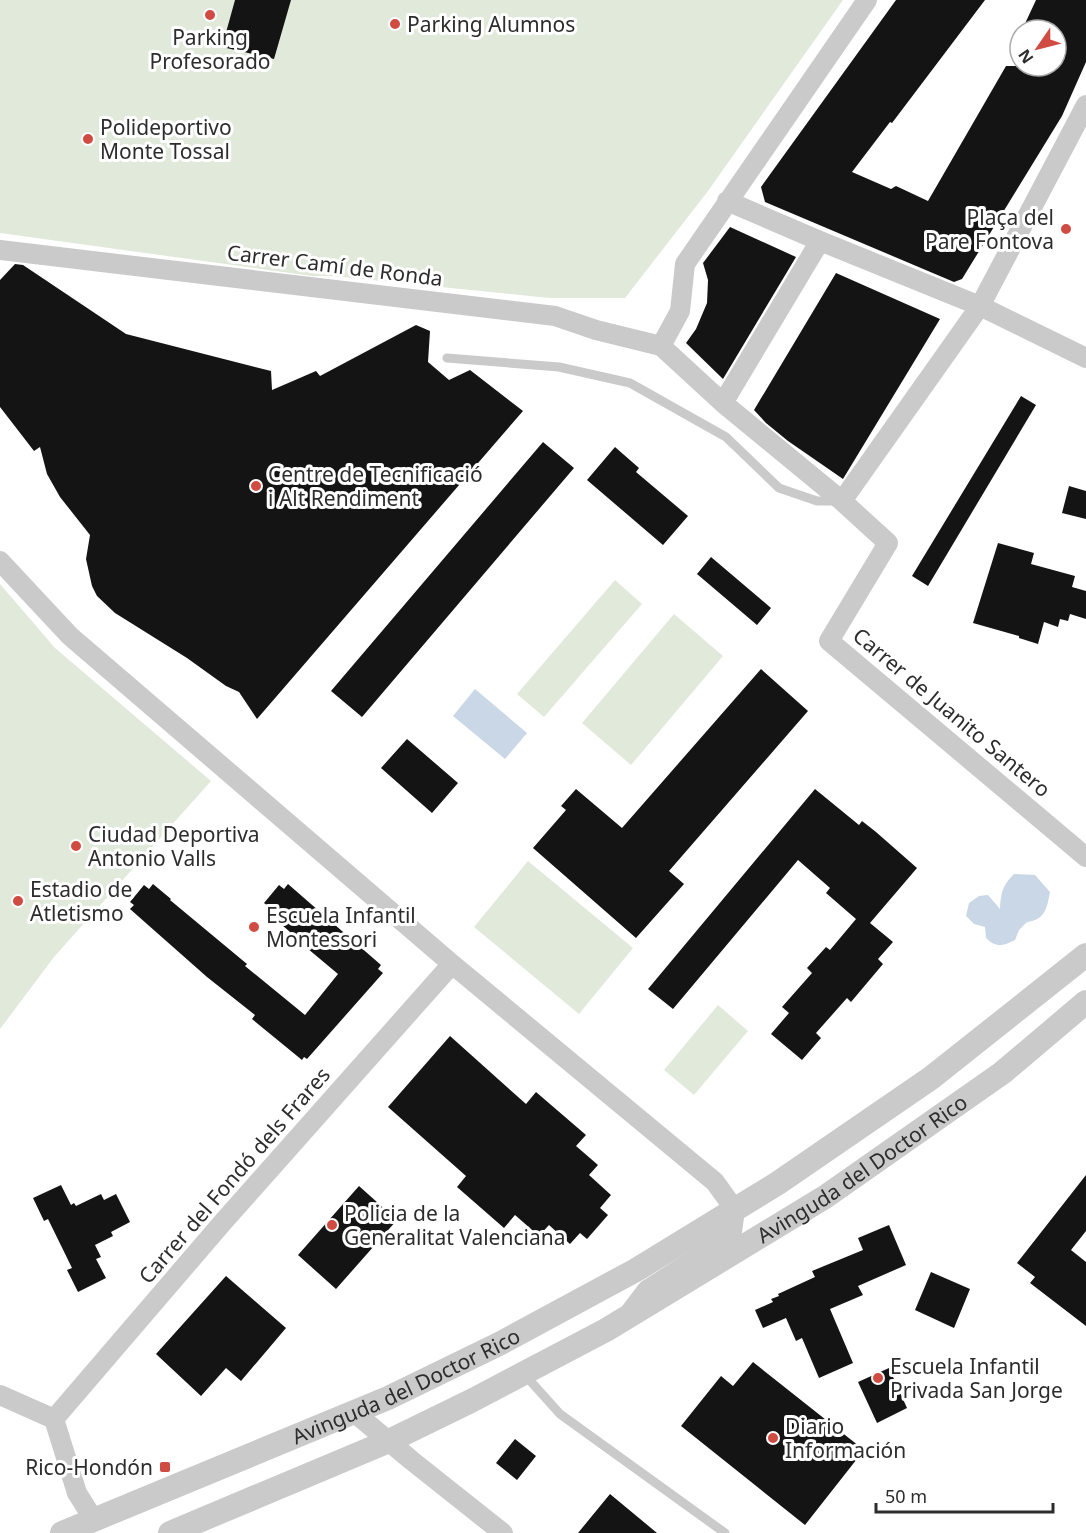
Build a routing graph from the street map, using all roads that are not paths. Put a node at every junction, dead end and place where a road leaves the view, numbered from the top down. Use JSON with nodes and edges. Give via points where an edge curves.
{"nodes":[{"id":1,"x":867,"y":0,"type":"edge"},
{"id":2,"x":1086,"y":105,"type":"edge"},
{"id":3,"x":727,"y":201,"type":"junction"},
{"id":4,"x":820,"y":241,"type":"junction"},
{"id":5,"x":0,"y":250,"type":"edge"},
{"id":6,"x":980,"y":306,"type":"junction"},
{"id":7,"x":661,"y":346,"type":"junction"},
{"id":8,"x":447,"y":358,"type":"dead end"},
{"id":9,"x":1086,"y":358,"type":"edge"},
{"id":10,"x":723,"y":403,"type":"junction"},
{"id":11,"x":842,"y":501,"type":"junction"},
{"id":12,"x":0,"y":561,"type":"edge"},
{"id":13,"x":1086,"y":856,"type":"edge"},
{"id":14,"x":1086,"y":955,"type":"edge"},
{"id":15,"x":452,"y":964,"type":"junction"},
{"id":16,"x":1086,"y":1002,"type":"edge"},
{"id":17,"x":735,"y":1210,"type":"junction"},
{"id":18,"x":626,"y":1318,"type":"junction"},
{"id":19,"x":524,"y":1374,"type":"junction"},
{"id":20,"x":0,"y":1395,"type":"edge"},
{"id":21,"x":355,"y":1413,"type":"junction"},
{"id":22,"x":54,"y":1419,"type":"junction"},
{"id":23,"x":389,"y":1441,"type":"junction"},
{"id":24,"x":94,"y":1520,"type":"junction"},
{"id":25,"x":62,"y":1533,"type":"edge"},
{"id":26,"x":170,"y":1533,"type":"edge"},
{"id":27,"x":503,"y":1533,"type":"edge"},
{"id":28,"x":725,"y":1533,"type":"edge"}],
"edges":[{"from":1,"to":3,"type":"street"},
{"from":2,"to":6,"type":"street"},
{"from":3,"to":4,"type":"street"},
{"from":3,"to":7,"type":"street","via":[[685,264],[680,311]]},
{"from":4,"to":6,"type":"street"},
{"from":4,"to":10,"type":"street"},
{"from":5,"to":7,"type":"street","name":"Carrer Camí de Ronda","via":[[555,316]]},
{"from":6,"to":9,"type":"street"},
{"from":6,"to":11,"type":"street"},
{"from":7,"to":10,"type":"street","name":"Carrer de Juanito Santero"},
{"from":8,"to":11,"type":"lane","via":[[559,367],[630,383],[726,437],[779,488],[817,501]]},
{"from":10,"to":11,"type":"street","name":"Carrer de Juanito Santero"},
{"from":11,"to":13,"type":"street","name":"Carrer de Juanito Santero","via":[[888,543],[829,640]]},
{"from":12,"to":15,"type":"street","via":[[70,636]]},
{"from":14,"to":17,"type":"street","name":"Avinguda del Doctor Rico","via":[[931,1078]]},
{"from":15,"to":17,"type":"street","via":[[715,1182]]},
{"from":15,"to":22,"type":"street","name":"Carrer del Fondó dels Frares"},
{"from":16,"to":18,"type":"street","name":"Avinguda del Doctor Rico","via":[[1002,1073],[825,1197]]},
{"from":17,"to":18,"type":"street","name":"Avinguda del Doctor Rico","via":[[732,1232],[722,1242],[647,1290]]},
{"from":17,"to":21,"type":"street","name":"Avinguda del Doctor Rico","via":[[636,1270],[500,1344]]},
{"from":18,"to":19,"type":"street","name":"Avinguda del Doctor Rico"},
{"from":19,"to":23,"type":"street","name":"Avinguda del Doctor Rico"},
{"from":19,"to":28,"type":"lane","via":[[560,1414]]},
{"from":20,"to":22,"type":"street"},
{"from":21,"to":23,"type":"street"},
{"from":21,"to":24,"type":"street","name":"Avinguda del Doctor Rico"},
{"from":22,"to":24,"type":"street","via":[[77,1493]]},
{"from":23,"to":26,"type":"street","name":"Avinguda del Doctor Rico"},
{"from":23,"to":27,"type":"street"},
{"from":24,"to":25,"type":"street","name":"Avinguda del Doctor Rico"}]}
